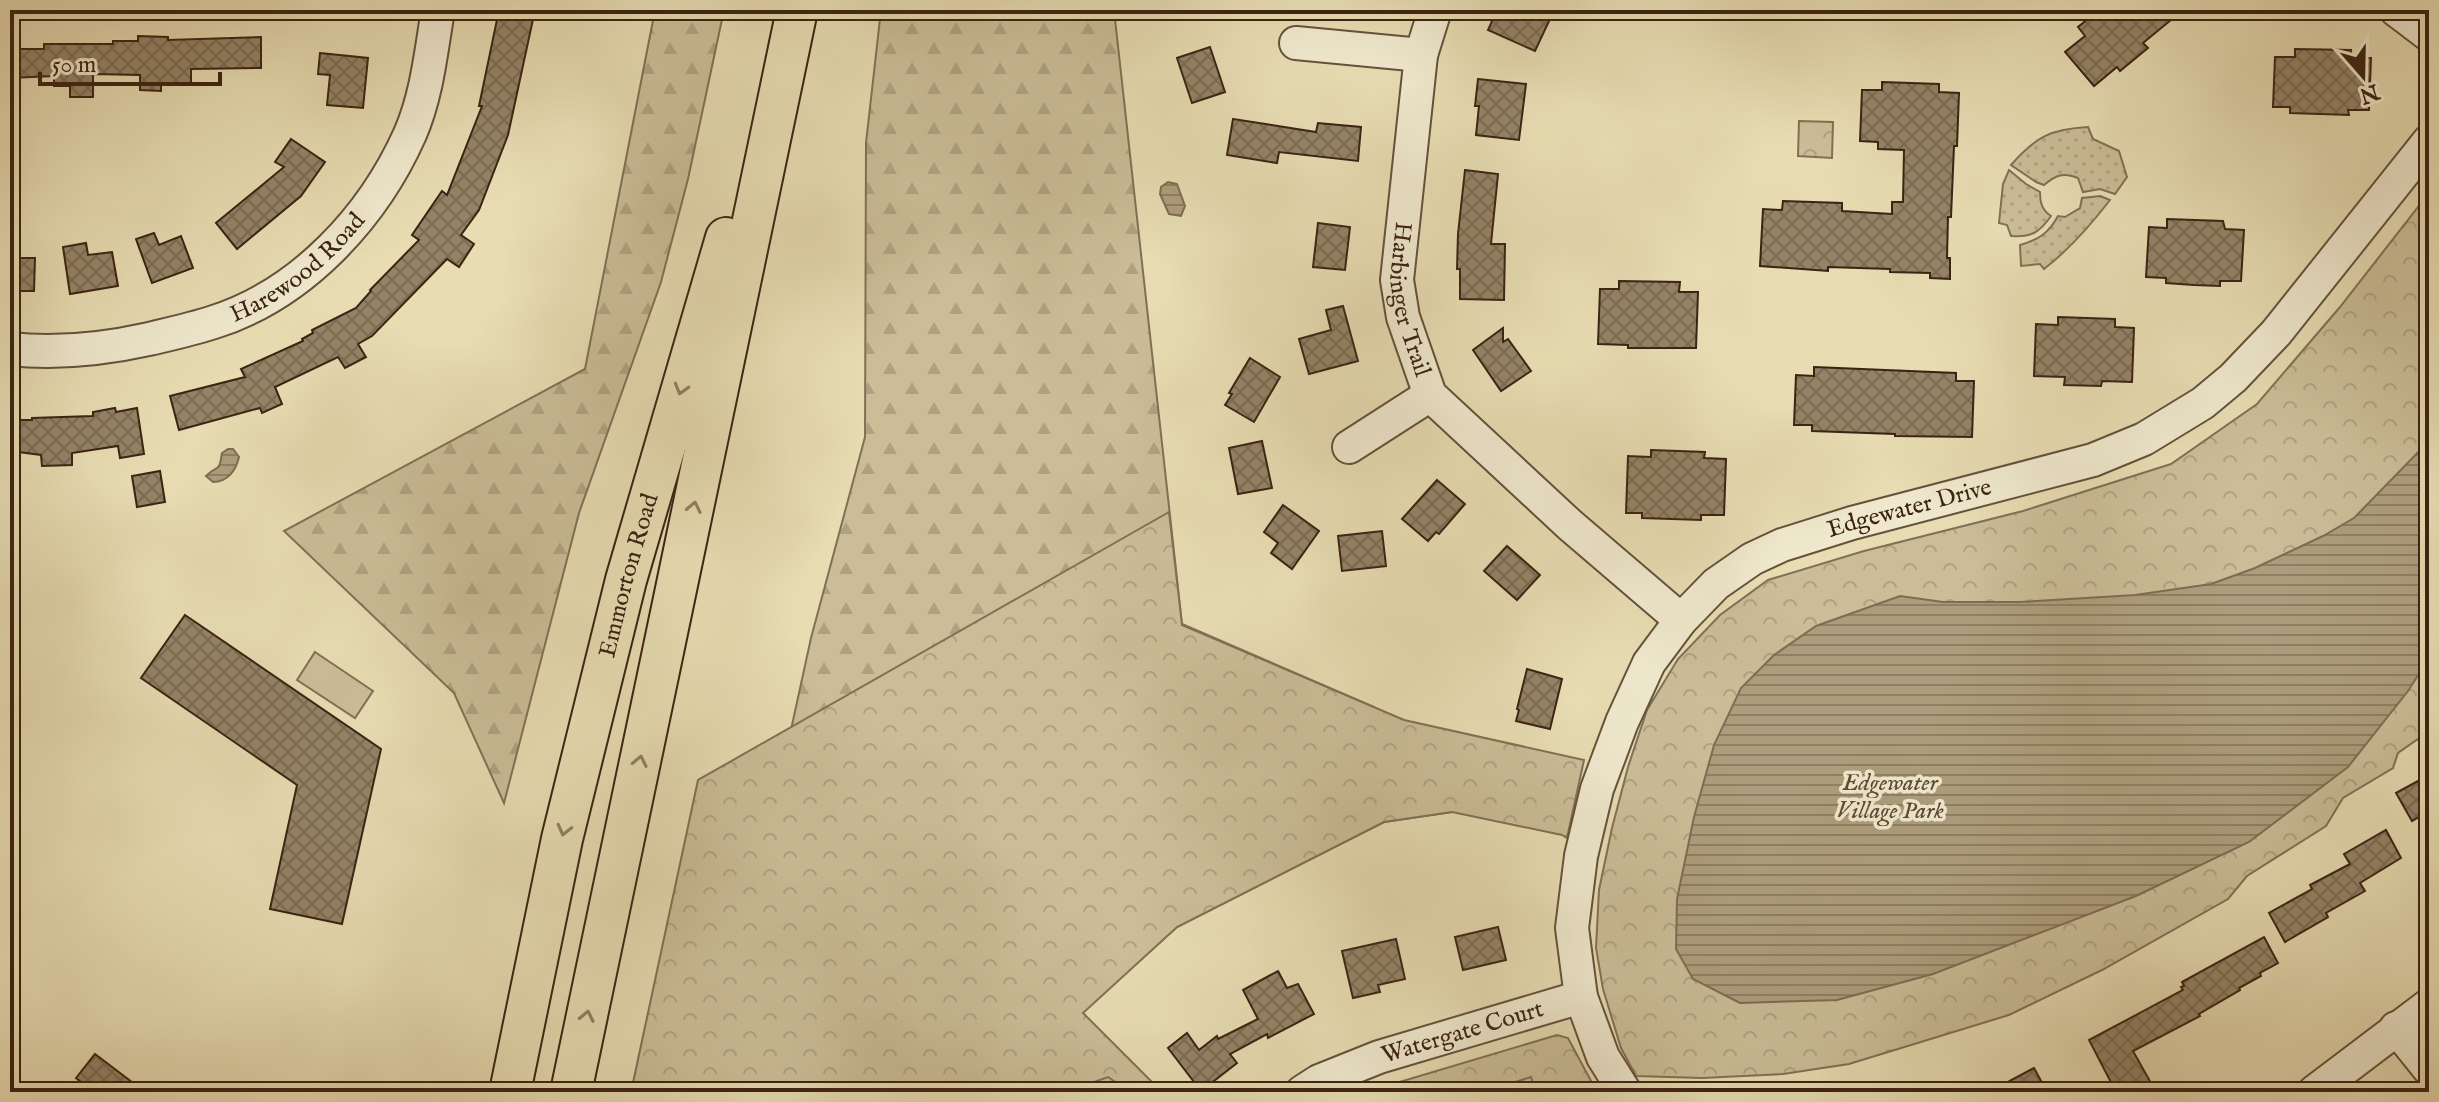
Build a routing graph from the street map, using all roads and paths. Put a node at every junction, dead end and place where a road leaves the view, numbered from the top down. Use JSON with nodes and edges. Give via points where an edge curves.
{"nodes":[{"id":1,"x":438,"y":10,"type":"edge"},
{"id":2,"x":797,"y":10,"type":"edge"},
{"id":3,"x":1435,"y":10,"type":"edge"},
{"id":4,"x":2396,"y":10,"type":"edge"},
{"id":5,"x":2429,"y":35,"type":"edge"},
{"id":6,"x":1296,"y":43,"type":"dead end"},
{"id":7,"x":1421,"y":55,"type":"junction"},
{"id":8,"x":785,"y":68,"type":"junction"},
{"id":9,"x":2429,"y":141,"type":"edge"},
{"id":10,"x":10,"y":349,"type":"edge"},
{"id":11,"x":1430,"y":395,"type":"junction"},
{"id":12,"x":1349,"y":447,"type":"dead end"},
{"id":13,"x":1681,"y":620,"type":"junction"},
{"id":14,"x":1581,"y":997,"type":"junction"},
{"id":15,"x":2429,"y":1005,"type":"edge"},
{"id":16,"x":2396,"y":1028,"type":"junction"},
{"id":17,"x":2429,"y":1069,"type":"edge"},
{"id":18,"x":510,"y":1092,"type":"edge"},
{"id":19,"x":571,"y":1092,"type":"edge"},
{"id":20,"x":1302,"y":1092,"type":"edge"},
{"id":21,"x":1625,"y":1092,"type":"edge"},
{"id":22,"x":2314,"y":1092,"type":"edge"}],
"edges":[{"from":1,"to":10,"type":"street","name":"Harewood Road","via":[[425,88],[395,164],[348,231],[288,285],[215,322],[170,334],[77,349]]},
{"from":2,"to":8,"type":"main road","name":"Emmorton Road"},
{"from":3,"to":7,"type":"street","name":"Harbinger Trail"},
{"from":4,"to":5,"type":"street"},
{"from":6,"to":7,"type":"street"},
{"from":7,"to":11,"type":"street","name":"Harbinger Trail","via":[[1397,280],[1403,317]]},
{"from":8,"to":18,"type":"main road","name":"Emmorton Road","one_way":true,"via":[[741,188],[626,580],[562,839]]},
{"from":19,"to":8,"type":"main road","name":"Emmorton Road","one_way":true},
{"from":9,"to":13,"type":"street","name":"Edgewater Drive","via":[[2276,333],[2203,403],[2144,439],[2093,460],[1782,545],[1716,584]]},
{"from":11,"to":12,"type":"street"},
{"from":11,"to":13,"type":"street","name":"Harbinger Trail"},
{"from":13,"to":14,"type":"street","name":"Edgewater Drive","via":[[1649,663],[1597,789],[1572,928]]},
{"from":14,"to":20,"type":"street","name":"Watergate Court","via":[[1379,1057]]},
{"from":14,"to":21,"type":"street","name":"Edgewater Drive","via":[[1603,1057]]},
{"from":15,"to":16,"type":"street"},
{"from":16,"to":17,"type":"street"},
{"from":16,"to":22,"type":"street"}]}
